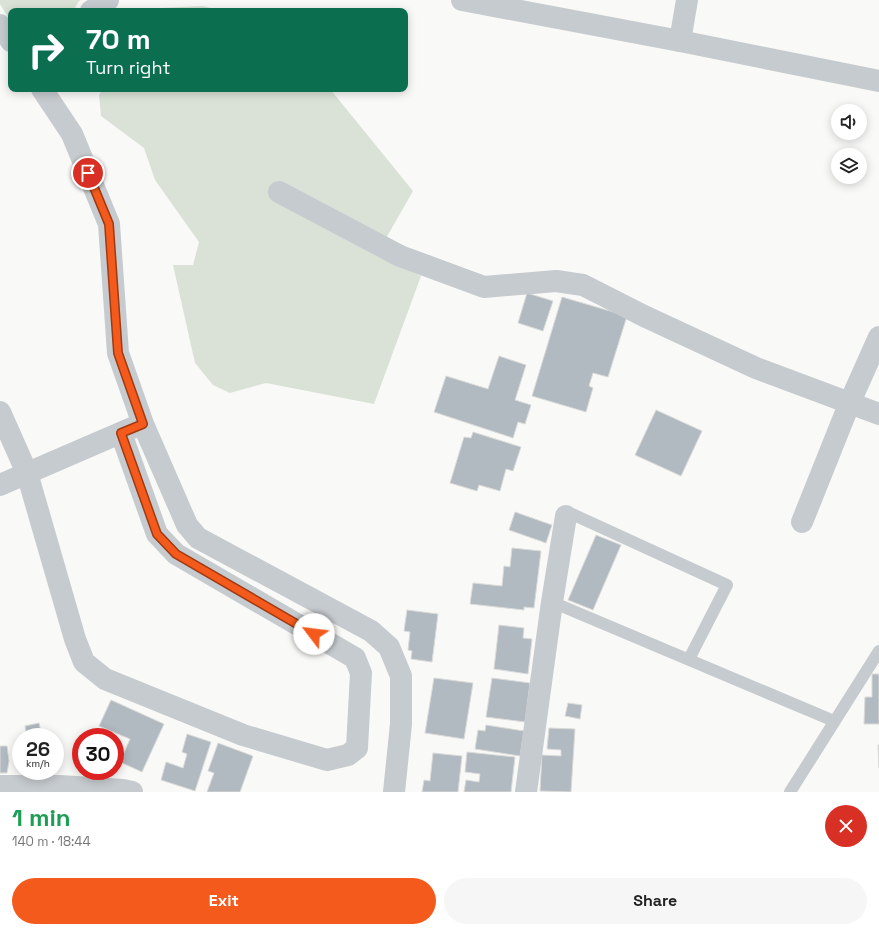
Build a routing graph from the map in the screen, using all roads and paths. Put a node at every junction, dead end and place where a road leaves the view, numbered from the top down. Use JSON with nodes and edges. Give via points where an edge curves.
{"nodes":[{"id":1,"x":108,"y":0,"type":"edge"},
{"id":2,"x":462,"y":0,"type":"edge"},
{"id":3,"x":687,"y":0,"type":"edge"},
{"id":4,"x":96,"y":8,"type":"edge"},
{"id":5,"x":0,"y":24,"type":"edge"},
{"id":6,"x":8,"y":36,"type":"edge"},
{"id":7,"x":680,"y":41,"type":"junction"},
{"id":8,"x":879,"y":81,"type":"edge"},
{"id":9,"x":44,"y":92,"type":"edge"},
{"id":10,"x":279,"y":192,"type":"dead end"},
{"id":11,"x":879,"y":337,"type":"edge"},
{"id":12,"x":850,"y":402,"type":"junction"},
{"id":13,"x":0,"y":412,"type":"edge"},
{"id":14,"x":879,"y":414,"type":"edge"},
{"id":15,"x":143,"y":424,"type":"junction"},
{"id":16,"x":121,"y":433,"type":"junction"},
{"id":17,"x":27,"y":473,"type":"junction"},
{"id":18,"x":0,"y":485,"type":"edge"},
{"id":19,"x":566,"y":516,"type":"joint"},
{"id":20,"x":802,"y":522,"type":"dead end"},
{"id":21,"x":552,"y":602,"type":"junction"},
{"id":22,"x":879,"y":651,"type":"edge"},
{"id":23,"x":689,"y":660,"type":"junction"},
{"id":24,"x":834,"y":721,"type":"junction"},
{"id":25,"x":0,"y":786,"type":"edge"},
{"id":26,"x":132,"y":792,"type":"edge"},
{"id":27,"x":394,"y":792,"type":"edge"},
{"id":28,"x":526,"y":792,"type":"edge"},
{"id":29,"x":790,"y":792,"type":"edge"}],
"edges":[{"from":1,"to":4,"type":"street"},
{"from":2,"to":7,"type":"street"},
{"from":3,"to":7,"type":"street"},
{"from":5,"to":6,"type":"street"},
{"from":7,"to":8,"type":"street"},
{"from":9,"to":15,"type":"street","via":[[72,134],[109,224],[118,353]]},
{"from":10,"to":12,"type":"street","via":[[400,256],[484,287],[556,281],[583,285],[756,368]]},
{"from":11,"to":12,"type":"street"},
{"from":12,"to":14,"type":"street"},
{"from":12,"to":20,"type":"street"},
{"from":13,"to":17,"type":"street"},
{"from":15,"to":16,"type":"street"},
{"from":15,"to":27,"type":"street","via":[[187,525],[198,538],[371,631],[389,647],[401,676],[401,724]]},
{"from":16,"to":17,"type":"street"},
{"from":16,"to":17,"type":"street","via":[[157,534],[176,554],[355,658],[361,673],[356,748],[348,755],[327,760],[243,735],[104,679],[84,662]]},
{"from":17,"to":18,"type":"street"},
{"from":19,"to":21,"type":"street"},
{"from":19,"to":23,"type":"lane","via":[[572,514],[728,585]]},
{"from":21,"to":23,"type":"lane"},
{"from":21,"to":28,"type":"street"},
{"from":22,"to":24,"type":"lane"},
{"from":23,"to":24,"type":"lane"},
{"from":24,"to":29,"type":"lane"},
{"from":25,"to":26,"type":"street","via":[[60,786]]}]}
